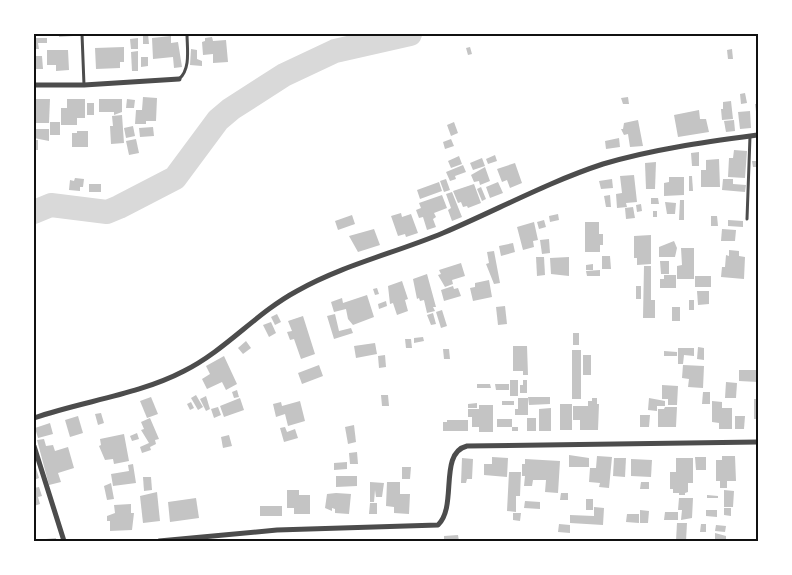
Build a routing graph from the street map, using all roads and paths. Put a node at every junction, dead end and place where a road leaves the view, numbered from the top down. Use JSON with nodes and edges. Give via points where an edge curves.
{"nodes":[{"id":1,"x":82,"y":34,"type":"edge"},
{"id":2,"x":187,"y":34,"type":"edge"},
{"id":3,"x":179,"y":79,"type":"joint"},
{"id":4,"x":34,"y":85,"type":"edge"},
{"id":5,"x":84,"y":85,"type":"junction"},
{"id":6,"x":758,"y":135,"type":"edge"},
{"id":7,"x":750,"y":136,"type":"junction"},
{"id":8,"x":747,"y":219,"type":"dead end"},
{"id":9,"x":34,"y":418,"type":"edge"},
{"id":10,"x":758,"y":442,"type":"edge"},
{"id":11,"x":34,"y":446,"type":"edge"},
{"id":12,"x":64,"y":541,"type":"edge"},
{"id":13,"x":159,"y":541,"type":"edge"}],
"edges":[{"from":1,"to":5,"type":"lane"},
{"from":2,"to":3,"type":"lane","via":[[186,72]]},
{"from":3,"to":5,"type":"street"},
{"from":4,"to":5,"type":"street"},
{"from":6,"to":7,"type":"street"},
{"from":7,"to":8,"type":"lane"},
{"from":7,"to":9,"type":"street","via":[[639,154],[546,186],[443,233],[343,269],[302,288],[184,371],[147,386]]},
{"from":10,"to":13,"type":"street","via":[[467,446],[459,448],[452,456],[446,512],[438,525],[277,530]]},
{"from":11,"to":12,"type":"street"}]}
